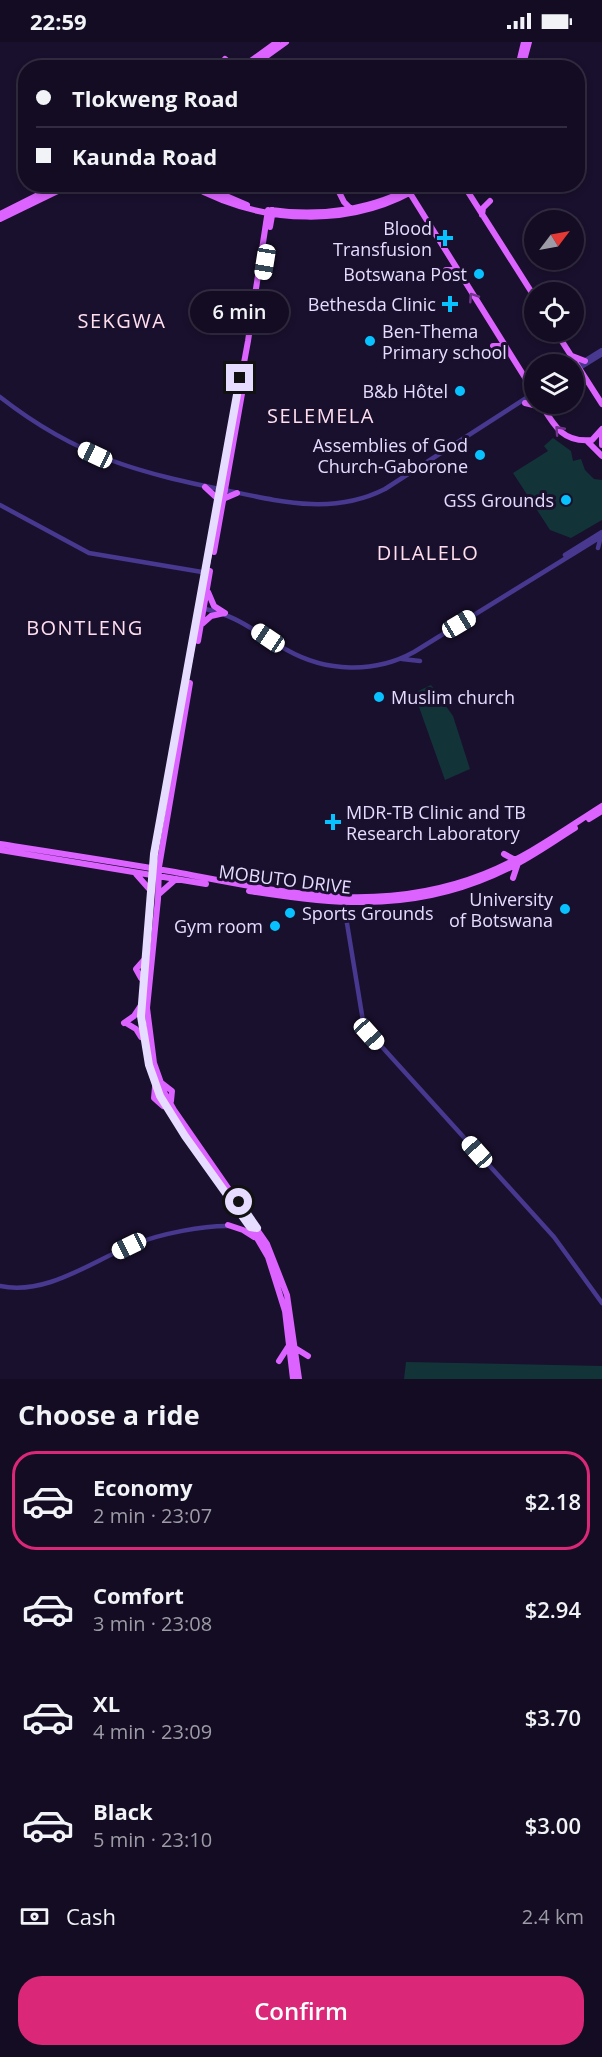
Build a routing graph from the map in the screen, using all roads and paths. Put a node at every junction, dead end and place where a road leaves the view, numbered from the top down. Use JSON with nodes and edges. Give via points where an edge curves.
{"nodes":[{"id":1,"x":277,"y":42,"type":"edge"},
{"id":2,"x":286,"y":42,"type":"edge"},
{"id":3,"x":526,"y":42,"type":"edge"},
{"id":4,"x":255,"y":60,"type":"edge"},
{"id":5,"x":257,"y":60,"type":"edge"},
{"id":6,"x":522,"y":60,"type":"edge"},
{"id":7,"x":44,"y":192,"type":"edge"},
{"id":8,"x":56,"y":192,"type":"edge"},
{"id":9,"x":204,"y":192,"type":"edge"},
{"id":10,"x":211,"y":192,"type":"edge"},
{"id":11,"x":219,"y":192,"type":"edge"},
{"id":12,"x":339,"y":192,"type":"edge"},
{"id":13,"x":409,"y":192,"type":"junction"},
{"id":14,"x":468,"y":192,"type":"edge"},
{"id":15,"x":221,"y":197,"type":"junction"},
{"id":16,"x":15,"y":199,"type":"dead end"},
{"id":17,"x":397,"y":200,"type":"junction"},
{"id":18,"x":339,"y":201,"type":"dead end"},
{"id":19,"x":23,"y":203,"type":"junction"},
{"id":20,"x":474,"y":203,"type":"junction"},
{"id":21,"x":350,"y":208,"type":"junction"},
{"id":22,"x":418,"y":209,"type":"junction"},
{"id":23,"x":330,"y":211,"type":"junction"},
{"id":24,"x":268,"y":212,"type":"junction"},
{"id":25,"x":0,"y":214,"type":"edge"},
{"id":26,"x":482,"y":215,"type":"junction"},
{"id":27,"x":288,"y":217,"type":"junction"},
{"id":28,"x":0,"y":219,"type":"edge"},
{"id":29,"x":269,"y":225,"type":"junction"},
{"id":30,"x":525,"y":282,"type":"edge"},
{"id":31,"x":602,"y":352,"type":"edge"},
{"id":32,"x":585,"y":361,"type":"edge"},
{"id":33,"x":584,"y":364,"type":"edge"},
{"id":34,"x":524,"y":378,"type":"edge"},
{"id":35,"x":584,"y":380,"type":"edge"},
{"id":36,"x":0,"y":398,"type":"edge"},
{"id":37,"x":524,"y":401,"type":"edge"},
{"id":38,"x":524,"y":403,"type":"edge"},
{"id":39,"x":602,"y":404,"type":"edge"},
{"id":40,"x":517,"y":406,"type":"junction"},
{"id":41,"x":548,"y":414,"type":"edge"},
{"id":42,"x":602,"y":430,"type":"edge"},
{"id":43,"x":587,"y":440,"type":"junction"},
{"id":44,"x":602,"y":445,"type":"edge"},
{"id":45,"x":602,"y":456,"type":"edge"},
{"id":46,"x":224,"y":482,"type":"junction"},
{"id":47,"x":207,"y":487,"type":"junction"},
{"id":48,"x":222,"y":490,"type":"junction"},
{"id":49,"x":235,"y":493,"type":"junction"},
{"id":50,"x":220,"y":499,"type":"junction"},
{"id":51,"x":0,"y":505,"type":"edge"},
{"id":52,"x":602,"y":534,"type":"edge"},
{"id":53,"x":598,"y":548,"type":"dead end"},
{"id":54,"x":208,"y":573,"type":"junction"},
{"id":55,"x":208,"y":592,"type":"junction"},
{"id":56,"x":201,"y":608,"type":"junction"},
{"id":57,"x":225,"y":613,"type":"junction"},
{"id":58,"x":201,"y":624,"type":"junction"},
{"id":59,"x":418,"y":650,"type":"junction"},
{"id":60,"x":399,"y":659,"type":"junction"},
{"id":61,"x":602,"y":806,"type":"edge"},
{"id":62,"x":602,"y":811,"type":"edge"},
{"id":63,"x":2,"y":844,"type":"edge"},
{"id":64,"x":0,"y":850,"type":"edge"},
{"id":65,"x":157,"y":855,"type":"junction"},
{"id":66,"x":517,"y":861,"type":"junction"},
{"id":67,"x":136,"y":869,"type":"junction"},
{"id":68,"x":156,"y":872,"type":"junction"},
{"id":69,"x":172,"y":872,"type":"junction"},
{"id":70,"x":495,"y":872,"type":"junction"},
{"id":71,"x":177,"y":879,"type":"junction"},
{"id":72,"x":151,"y":891,"type":"junction"},
{"id":73,"x":158,"y":899,"type":"junction"},
{"id":74,"x":343,"y":904,"type":"junction"},
{"id":75,"x":142,"y":1004,"type":"junction"},
{"id":76,"x":143,"y":1040,"type":"junction"},
{"id":77,"x":171,"y":1110,"type":"junction"},
{"id":78,"x":236,"y":1207,"type":"junction"},
{"id":79,"x":228,"y":1226,"type":"junction"},
{"id":80,"x":254,"y":1227,"type":"junction"},
{"id":81,"x":267,"y":1232,"type":"dead end"},
{"id":82,"x":259,"y":1242,"type":"junction"},
{"id":83,"x":267,"y":1244,"type":"junction"},
{"id":84,"x":0,"y":1286,"type":"edge"},
{"id":85,"x":602,"y":1303,"type":"edge"},
{"id":86,"x":291,"y":1345,"type":"junction"},
{"id":87,"x":296,"y":1376,"type":"edge"}],
"edges":[{"from":1,"to":4,"type":"main road"},
{"from":2,"to":5,"type":"main road"},
{"from":3,"to":6,"type":"main road"},
{"from":7,"to":19,"type":"main road"},
{"from":8,"to":28,"type":"main road"},
{"from":9,"to":24,"type":"main road","via":[[223,202]]},
{"from":10,"to":15,"type":"main road"},
{"from":11,"to":15,"type":"main road"},
{"from":12,"to":21,"type":"main road"},
{"from":13,"to":17,"type":"main road"},
{"from":13,"to":21,"type":"main road"},
{"from":13,"to":22,"type":"main road"},
{"from":14,"to":20,"type":"main road"},
{"from":15,"to":24,"type":"main road"},
{"from":16,"to":19,"type":"main road"},
{"from":17,"to":22,"type":"main road","via":[[406,200]]},
{"from":17,"to":27,"type":"main road","via":[[341,214]]},
{"from":18,"to":23,"type":"main road"},
{"from":19,"to":25,"type":"main road"},
{"from":20,"to":26,"type":"main road"},
{"from":20,"to":26,"type":"main road","via":[[490,201]]},
{"from":21,"to":23,"type":"main road"},
{"from":34,"to":22,"type":"main road","one_way":true},
{"from":23,"to":24,"type":"main road"},
{"from":24,"to":27,"type":"main road"},
{"from":24,"to":29,"type":"main road"},
{"from":24,"to":29,"type":"main road"},
{"from":26,"to":30,"type":"main road"},
{"from":27,"to":29,"type":"main road","via":[[278,217]]},
{"from":29,"to":46,"type":"main road"},
{"from":31,"to":32,"type":"street"},
{"from":31,"to":33,"type":"street"},
{"from":35,"to":39,"type":"main road"},
{"from":36,"to":47,"type":"street","via":[[53,434],[95,455],[152,475]]},
{"from":37,"to":40,"type":"street"},
{"from":38,"to":40,"type":"street"},
{"from":40,"to":49,"type":"street","via":[[385,489],[360,500],[321,506]]},
{"from":43,"to":41,"type":"main road","one_way":true,"via":[[562,435]]},
{"from":42,"to":43,"type":"main road"},
{"from":42,"to":44,"type":"main road"},
{"from":43,"to":45,"type":"main road"},
{"from":46,"to":47,"type":"main road"},
{"from":46,"to":48,"type":"main road"},
{"from":46,"to":49,"type":"main road"},
{"from":47,"to":48,"type":"street"},
{"from":47,"to":50,"type":"main road"},
{"from":48,"to":49,"type":"street"},
{"from":48,"to":50,"type":"main road"},
{"from":49,"to":50,"type":"main road"},
{"from":50,"to":54,"type":"main road"},
{"from":51,"to":54,"type":"street","via":[[89,553]]},
{"from":52,"to":53,"type":"street"},
{"from":52,"to":59,"type":"street"},
{"from":54,"to":55,"type":"main road"},
{"from":54,"to":56,"type":"main road"},
{"from":55,"to":56,"type":"main road"},
{"from":55,"to":57,"type":"main road","via":[[214,606]]},
{"from":56,"to":57,"type":"street"},
{"from":56,"to":58,"type":"main road"},
{"from":56,"to":65,"type":"main road"},
{"from":57,"to":58,"type":"main road","via":[[211,615]]},
{"from":57,"to":60,"type":"street","via":[[309,661],[350,668]]},
{"from":58,"to":65,"type":"main road"},
{"from":59,"to":60,"type":"street"},
{"from":59,"to":60,"type":"street","via":[[420,661]]},
{"from":61,"to":66,"type":"main road"},
{"from":62,"to":66,"type":"main road"},
{"from":63,"to":67,"type":"main road"},
{"from":64,"to":67,"type":"main road"},
{"from":65,"to":67,"type":"main road"},
{"from":65,"to":68,"type":"main road"},
{"from":65,"to":69,"type":"main road"},
{"from":66,"to":70,"type":"main road"},
{"from":66,"to":70,"type":"main road","via":[[503,856]]},
{"from":66,"to":70,"type":"main road","via":[[512,879]]},
{"from":67,"to":68,"type":"main road"},
{"from":67,"to":72,"type":"main road"},
{"from":68,"to":69,"type":"main road"},
{"from":68,"to":71,"type":"main road","name":"MOBUTO DRIVE"},
{"from":68,"to":72,"type":"main road"},
{"from":68,"to":73,"type":"main road"},
{"from":69,"to":74,"type":"main road"},
{"from":70,"to":74,"type":"main road","via":[[428,891]]},
{"from":71,"to":73,"type":"main road","via":[[164,888]]},
{"from":71,"to":74,"type":"main road","name":"MOBUTO DRIVE"},
{"from":72,"to":75,"type":"main road"},
{"from":73,"to":77,"type":"main road","via":[[147,1008],[151,1049]]},
{"from":74,"to":85,"type":"street","via":[[360,1015],[366,1030],[554,1237]]},
{"from":75,"to":76,"type":"main road"},
{"from":75,"to":76,"type":"main road","via":[[125,1023],[136,1029]]},
{"from":76,"to":77,"type":"main road","via":[[155,1086]]},
{"from":77,"to":78,"type":"main road"},
{"from":77,"to":80,"type":"main road"},
{"from":78,"to":79,"type":"main road","via":[[236,1217]]},
{"from":78,"to":80,"type":"main road"},
{"from":79,"to":80,"type":"street"},
{"from":79,"to":82,"type":"main road","via":[[246,1231]]},
{"from":79,"to":84,"type":"street","via":[[147,1239],[52,1281]]},
{"from":80,"to":82,"type":"main road"},
{"from":80,"to":83,"type":"main road"},
{"from":81,"to":83,"type":"main road"},
{"from":82,"to":86,"type":"main road","via":[[282,1298]]},
{"from":83,"to":86,"type":"main road","via":[[287,1295]]},
{"from":86,"to":87,"type":"main road"},
{"from":86,"to":87,"type":"main road","via":[[307,1358]]},
{"from":86,"to":87,"type":"main road","via":[[280,1363]]}]}
